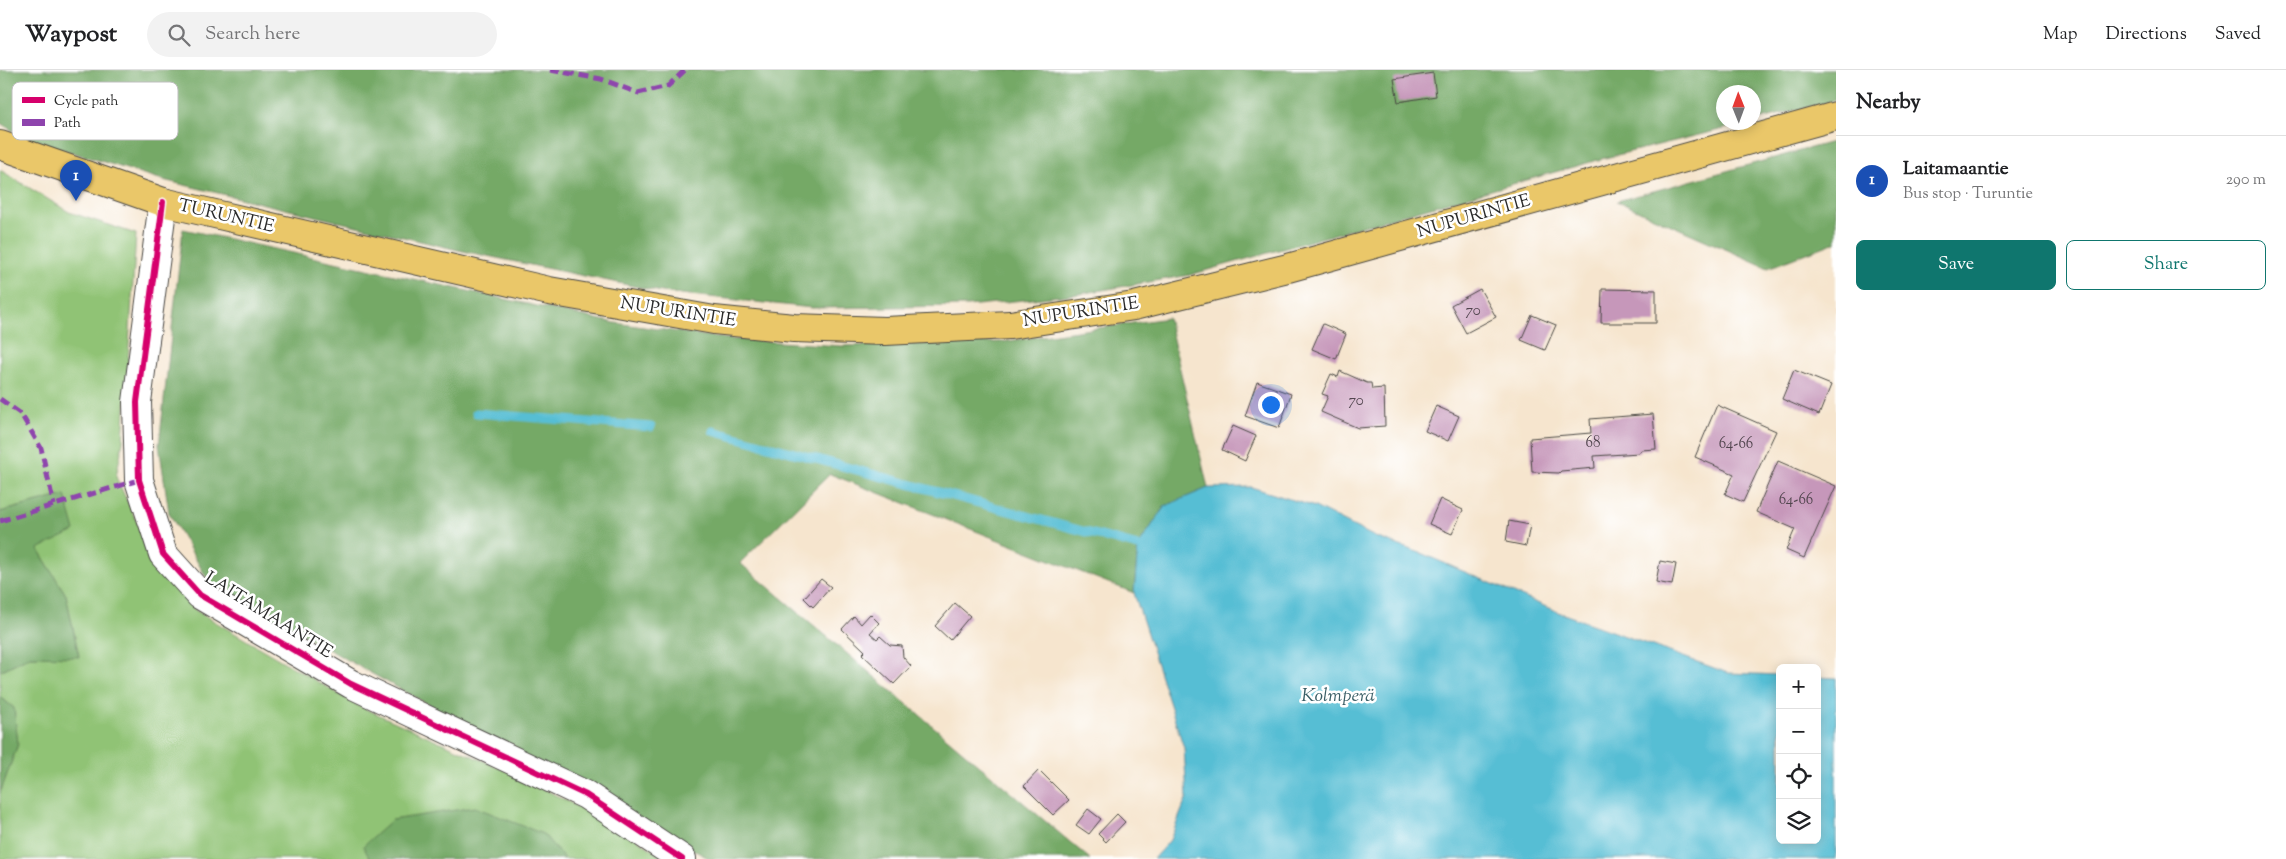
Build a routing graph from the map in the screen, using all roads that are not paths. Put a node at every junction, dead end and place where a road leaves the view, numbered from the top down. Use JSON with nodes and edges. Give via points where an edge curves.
{"nodes":[{"id":1,"x":1836,"y":116,"type":"edge"},
{"id":2,"x":0,"y":146,"type":"edge"},
{"id":3,"x":163,"y":202,"type":"junction"},
{"id":4,"x":311,"y":236,"type":"joint"},
{"id":5,"x":682,"y":859,"type":"edge"}],
"edges":[{"from":1,"to":4,"type":"main road","name":"NUPURINTIE","via":[[1288,268],[1134,306],[1010,325],[885,331],[794,328],[714,320],[549,291]]},
{"from":2,"to":3,"type":"main road","name":"TURUNTIE"},
{"from":3,"to":4,"type":"main road","name":"TURUNTIE"},
{"from":3,"to":5,"type":"street","name":"LAITAMAANTIE","via":[[137,402],[140,480],[162,554],[200,595],[351,684],[586,795]]}]}
